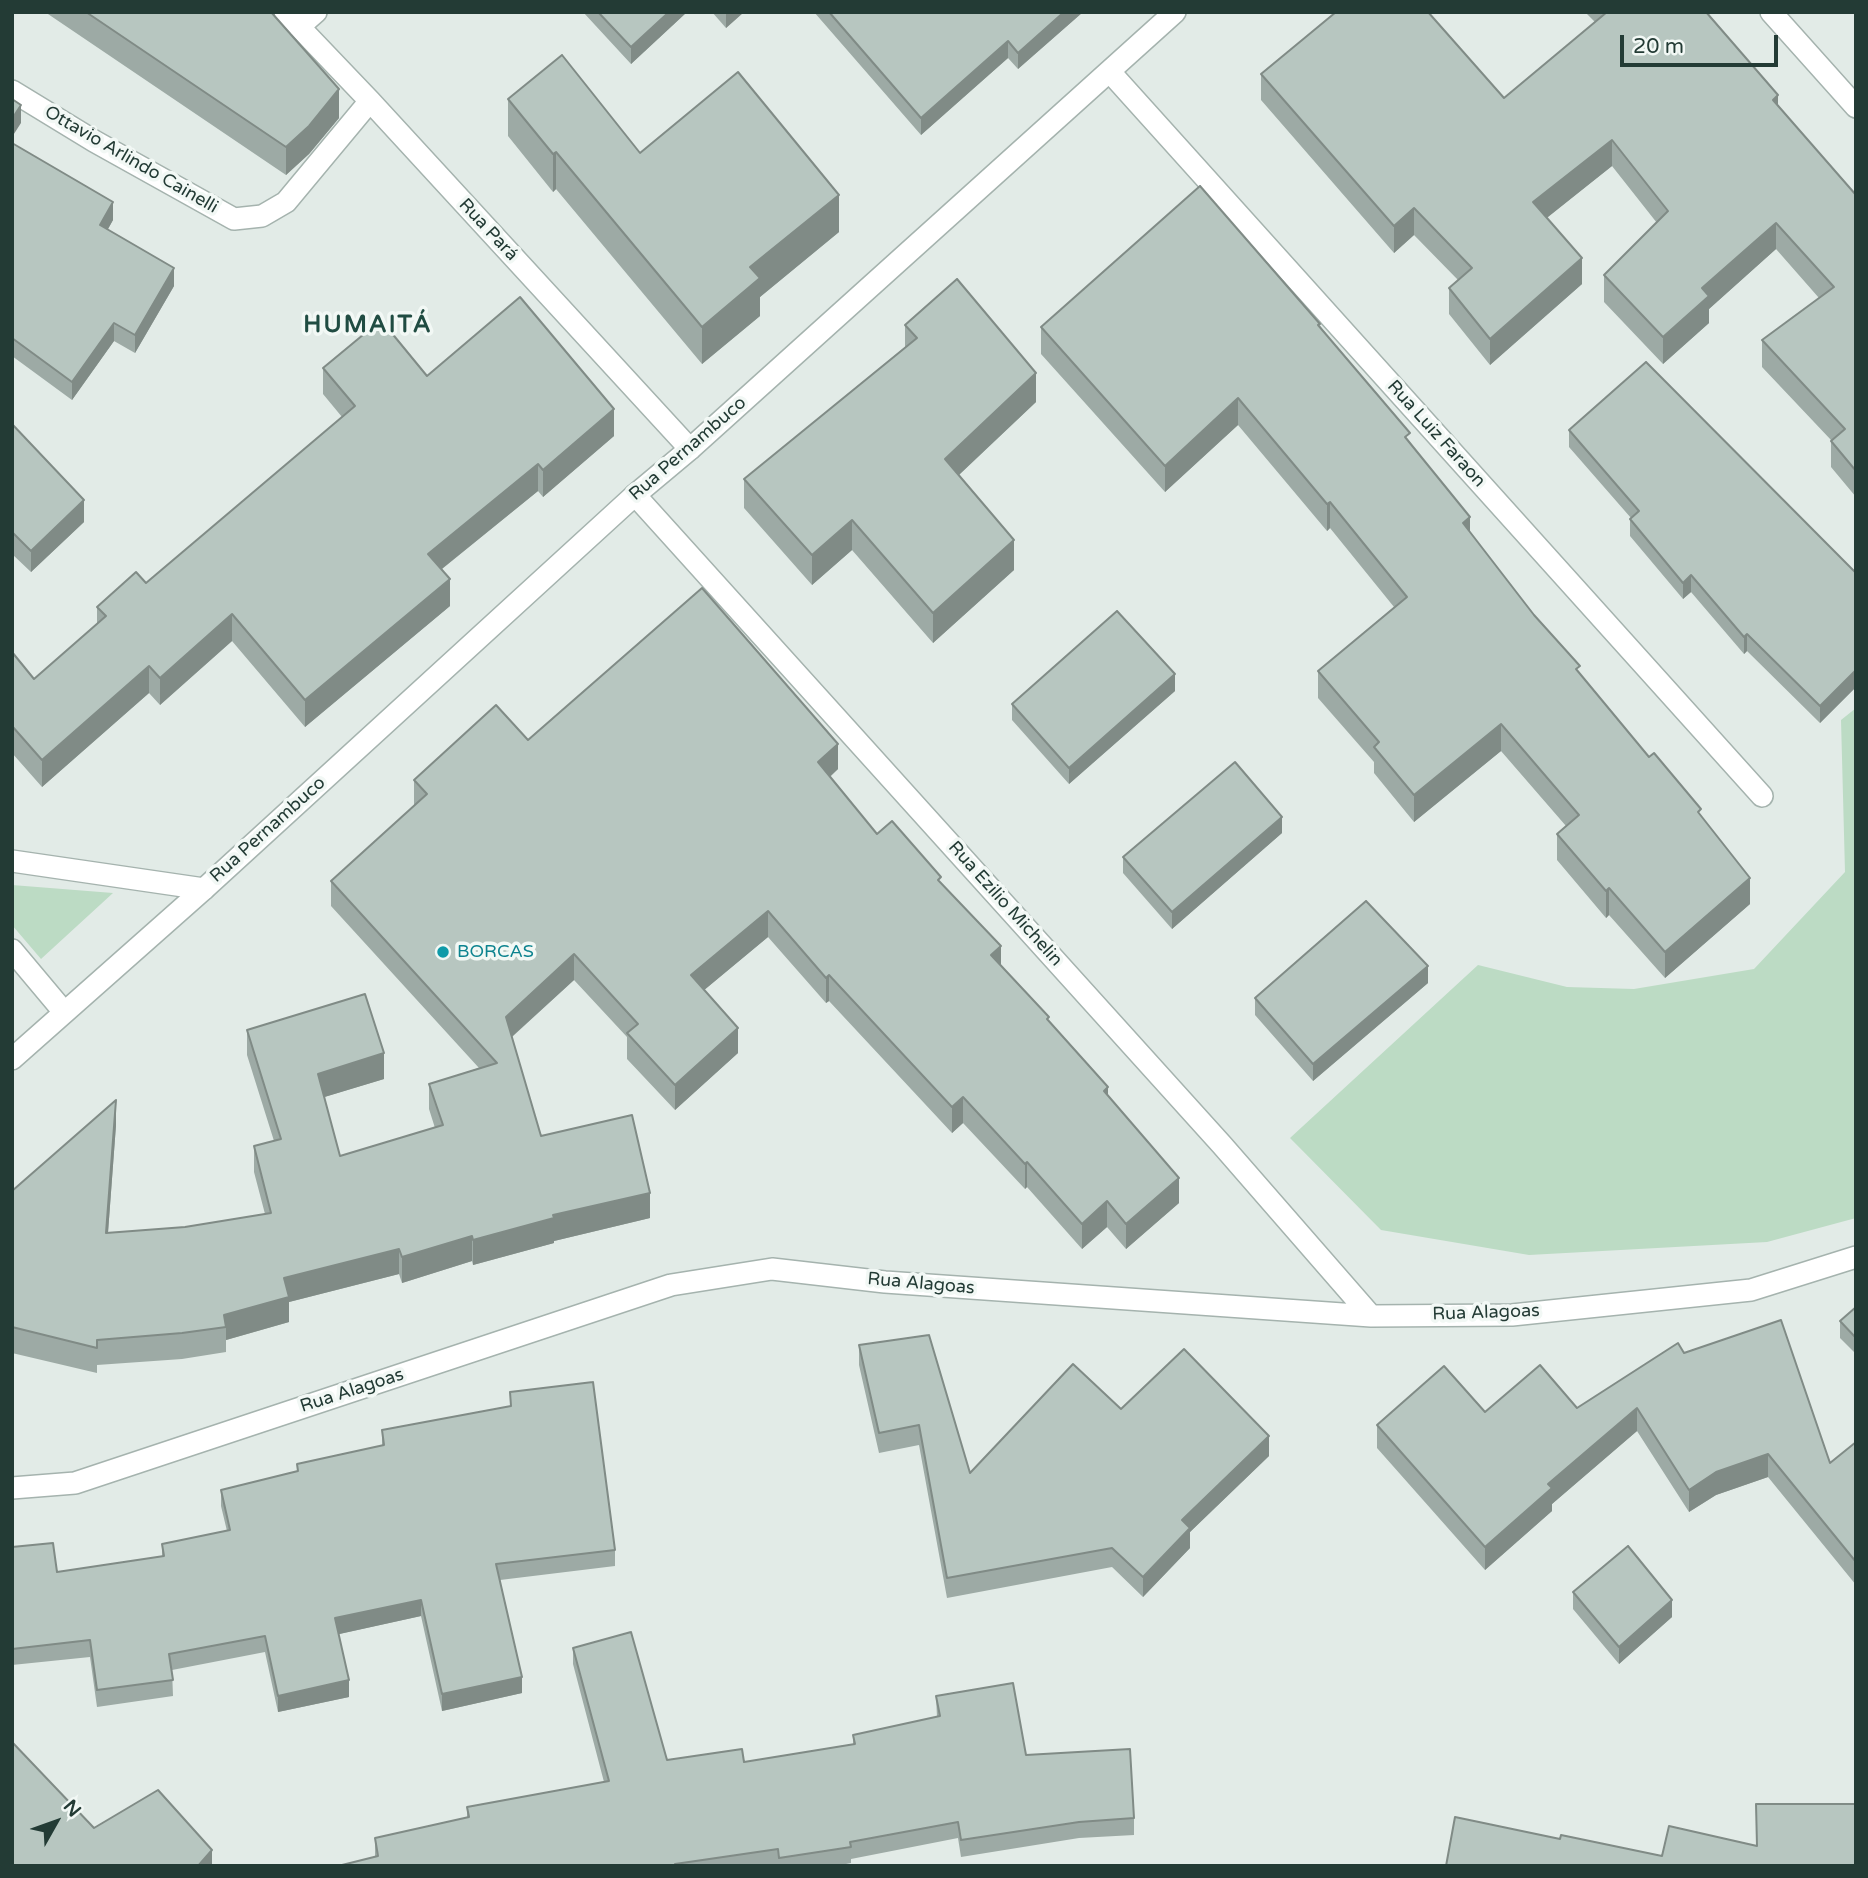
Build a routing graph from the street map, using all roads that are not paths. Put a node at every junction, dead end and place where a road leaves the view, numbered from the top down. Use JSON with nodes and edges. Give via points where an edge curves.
{"nodes":[{"id":1,"x":316,"y":12,"type":"edge"},
{"id":2,"x":1174,"y":12,"type":"edge"},
{"id":3,"x":1771,"y":12,"type":"edge"},
{"id":4,"x":292,"y":20,"type":"edge"},
{"id":5,"x":1110,"y":72,"type":"junction"},
{"id":6,"x":12,"y":91,"type":"edge"},
{"id":7,"x":370,"y":101,"type":"junction"},
{"id":8,"x":1856,"y":107,"type":"edge"},
{"id":9,"x":690,"y":449,"type":"junction"},
{"id":10,"x":635,"y":495,"type":"junction"},
{"id":11,"x":1762,"y":796,"type":"dead end"},
{"id":12,"x":12,"y":861,"type":"edge"},
{"id":13,"x":204,"y":889,"type":"junction"},
{"id":14,"x":12,"y":950,"type":"edge"},
{"id":15,"x":64,"y":1012,"type":"junction"},
{"id":16,"x":12,"y":1059,"type":"edge"},
{"id":17,"x":1856,"y":1256,"type":"edge"},
{"id":18,"x":1371,"y":1316,"type":"junction"},
{"id":19,"x":12,"y":1488,"type":"edge"}],
"edges":[{"from":1,"to":4,"type":"street"},
{"from":2,"to":5,"type":"street","name":"Rua Pernambuco"},
{"from":3,"to":8,"type":"street"},
{"from":4,"to":7,"type":"street","name":"Rua Pará"},
{"from":5,"to":9,"type":"street","name":"Rua Pernambuco"},
{"from":5,"to":11,"type":"street","name":"Rua Luiz Faraon"},
{"from":6,"to":7,"type":"street","name":"Ottavio Arlindo Cainelli","via":[[234,219],[262,216],[286,202]]},
{"from":7,"to":9,"type":"street","name":"Rua Pará"},
{"from":9,"to":10,"type":"street","name":"Rua Pernambuco"},
{"from":10,"to":13,"type":"street","name":"Rua Pernambuco"},
{"from":10,"to":18,"type":"street","name":"Rua Ezilio Michelin"},
{"from":12,"to":13,"type":"street","name":"Rua Pernambuco"},
{"from":13,"to":15,"type":"street","name":"Rua Pernambuco"},
{"from":14,"to":15,"type":"street"},
{"from":15,"to":16,"type":"street","name":"Rua Pernambuco"},
{"from":17,"to":18,"type":"street","name":"Rua Alagoas","via":[[1751,1290],[1512,1315]]},
{"from":18,"to":19,"type":"street","name":"Rua Alagoas","via":[[886,1282],[772,1269],[671,1285],[75,1483]]}]}
